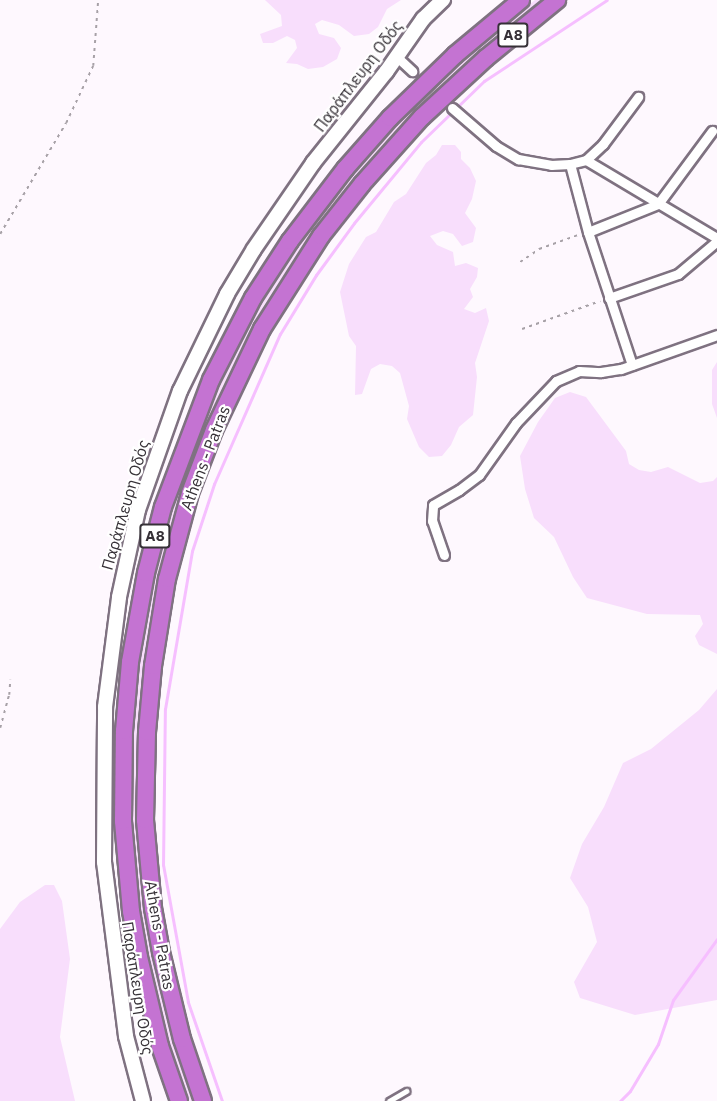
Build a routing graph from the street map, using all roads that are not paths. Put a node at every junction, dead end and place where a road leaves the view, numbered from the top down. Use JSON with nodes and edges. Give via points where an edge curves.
{"nodes":[{"id":1,"x":443,"y":0,"type":"edge"},
{"id":2,"x":521,"y":0,"type":"edge"},
{"id":3,"x":557,"y":0,"type":"edge"},
{"id":4,"x":397,"y":57,"type":"junction"},
{"id":5,"x":412,"y":71,"type":"tunnel mouth"},
{"id":6,"x":638,"y":97,"type":"dead end"},
{"id":7,"x":452,"y":108,"type":"tunnel mouth"},
{"id":8,"x":712,"y":131,"type":"dead end"},
{"id":9,"x":586,"y":160,"type":"junction"},
{"id":10,"x":570,"y":164,"type":"junction"},
{"id":11,"x":658,"y":204,"type":"junction"},
{"id":12,"x":588,"y":232,"type":"junction"},
{"id":13,"x":717,"y":240,"type":"edge"},
{"id":14,"x":609,"y":298,"type":"junction"},
{"id":15,"x":717,"y":335,"type":"edge"},
{"id":16,"x":632,"y":365,"type":"junction"},
{"id":17,"x":444,"y":555,"type":"dead end"},
{"id":18,"x":406,"y":1091,"type":"dead end"},
{"id":19,"x":143,"y":1101,"type":"edge"},
{"id":20,"x":179,"y":1101,"type":"edge"},
{"id":21,"x":203,"y":1101,"type":"edge"},
{"id":22,"x":389,"y":1101,"type":"edge"}],
"edges":[{"from":1,"to":4,"type":"main road","name":"Παράπλευρη Οδός","via":[[423,19]]},
{"from":2,"to":20,"type":"highway","name":"Athens - Patras","number":"Α8","via":[[455,55],[390,118],[290,241],[253,298],[211,380],[163,507],[141,596],[130,663],[123,821],[139,957],[154,1024]]},
{"from":3,"to":21,"type":"highway","name":"Athens - Patras","number":"Α8","via":[[422,117],[328,228],[295,273],[262,329],[227,399],[190,493],[172,557],[154,655],[145,820],[161,952],[182,1039]]},
{"from":4,"to":5,"type":"street"},
{"from":4,"to":19,"type":"main road","name":"Παράπλευρη Οδός","via":[[306,172],[227,294],[180,391],[129,544],[118,597],[105,707],[104,862],[126,1036]]},
{"from":6,"to":9,"type":"street"},
{"from":7,"to":10,"type":"street","via":[[496,146],[518,159]]},
{"from":8,"to":11,"type":"street"},
{"from":9,"to":10,"type":"street"},
{"from":9,"to":11,"type":"street"},
{"from":10,"to":12,"type":"street"},
{"from":11,"to":12,"type":"street"},
{"from":11,"to":13,"type":"street"},
{"from":12,"to":14,"type":"street"},
{"from":13,"to":14,"type":"street","via":[[678,274]]},
{"from":14,"to":16,"type":"street"},
{"from":15,"to":16,"type":"street"},
{"from":16,"to":17,"type":"street","via":[[570,373],[556,381],[516,423],[479,475],[433,505],[432,521]]},
{"from":18,"to":22,"type":"lane"}]}
